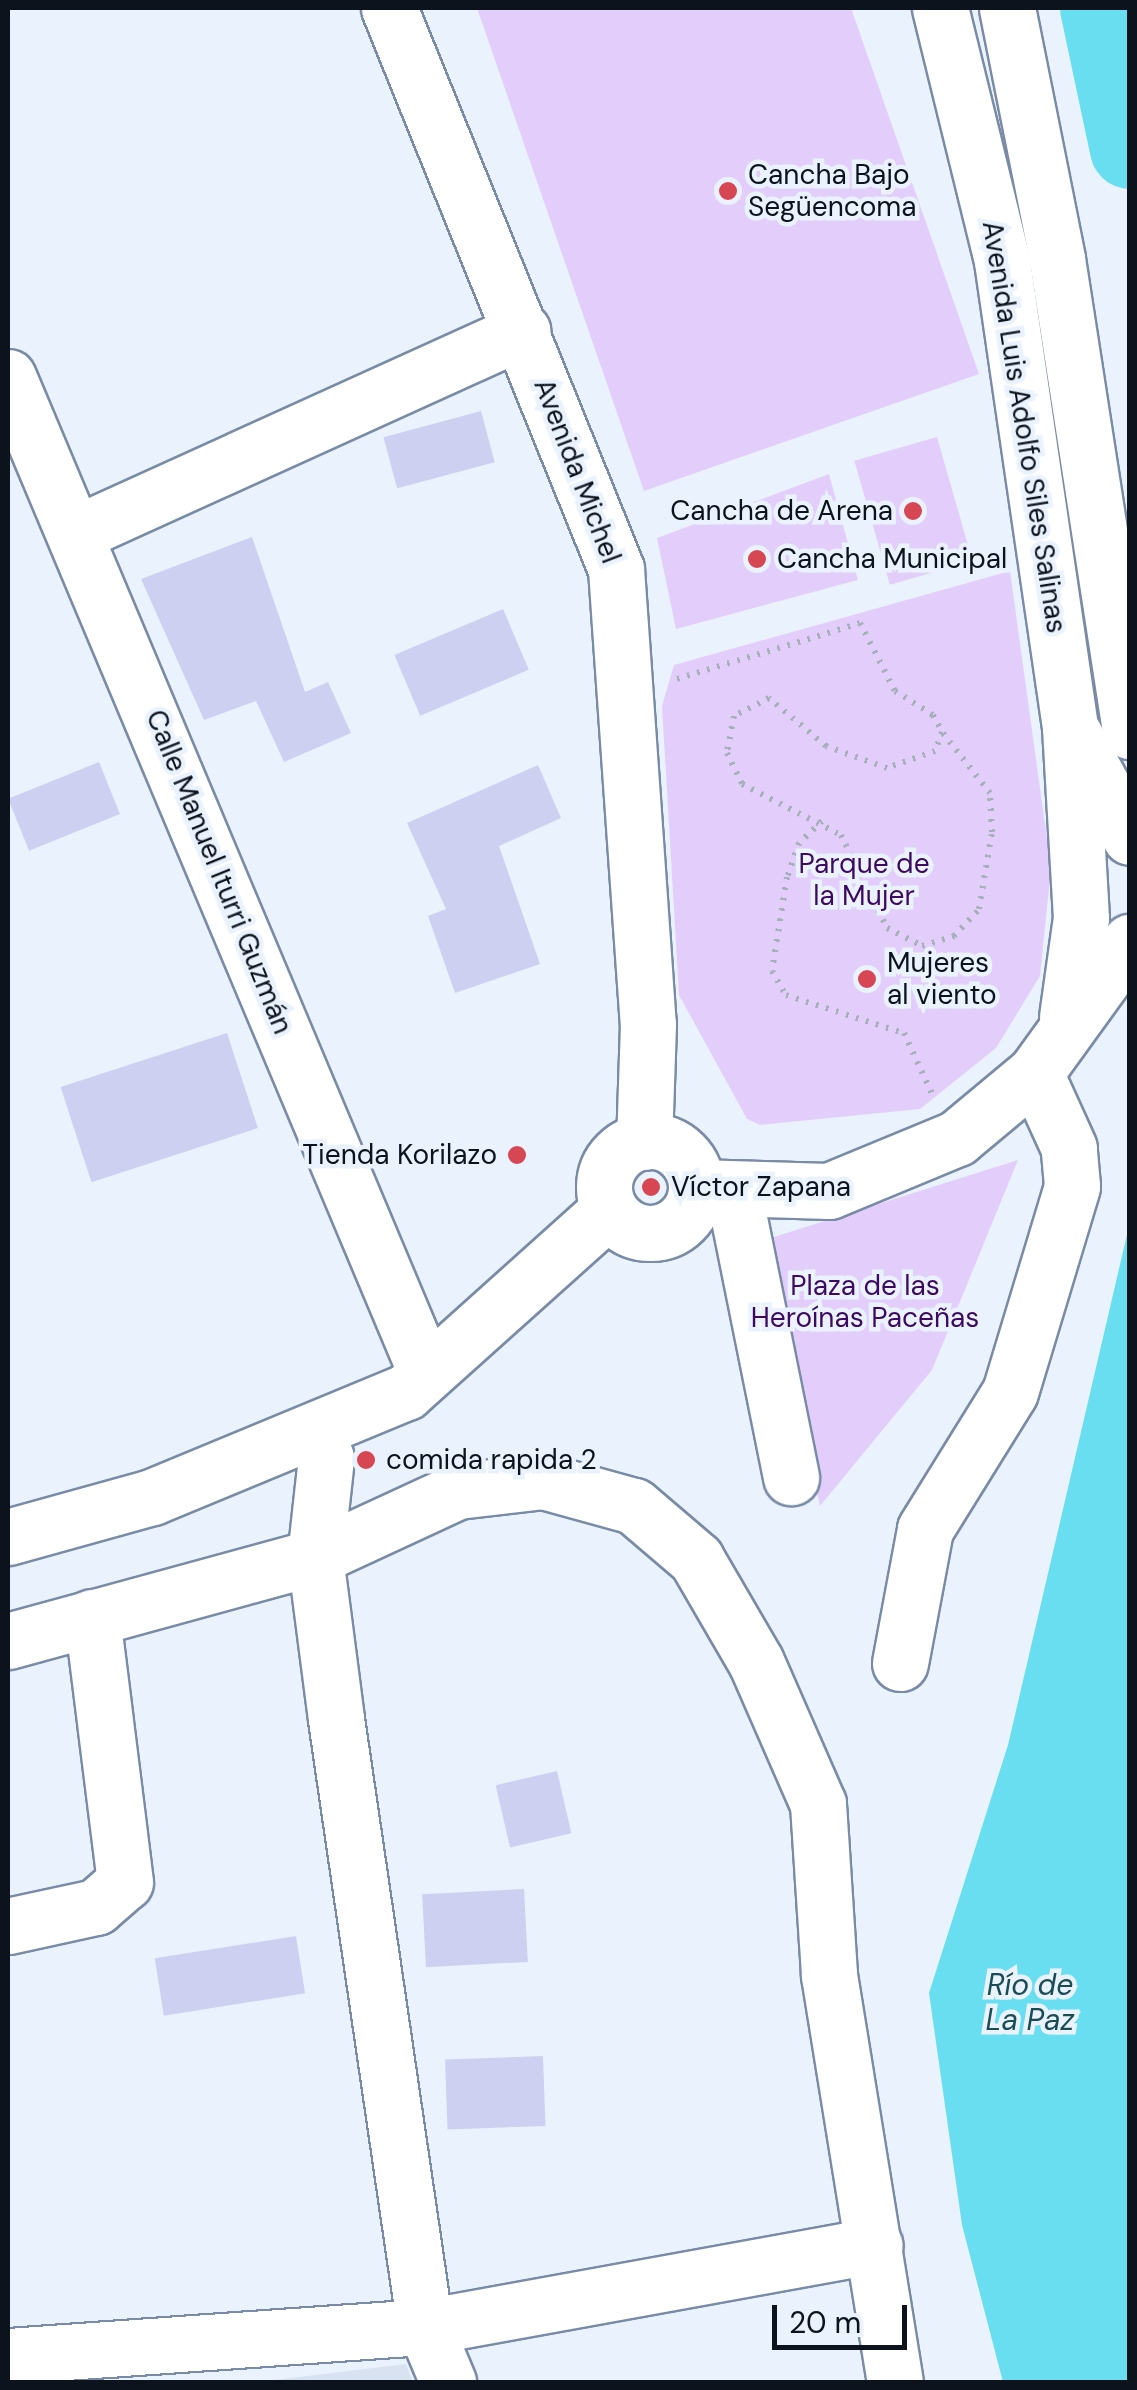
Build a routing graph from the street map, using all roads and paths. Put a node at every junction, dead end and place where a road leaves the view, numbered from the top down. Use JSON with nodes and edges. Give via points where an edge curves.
{"nodes":[{"id":1,"x":390,"y":8,"type":"edge"},
{"id":2,"x":940,"y":8,"type":"edge"},
{"id":3,"x":984,"y":8,"type":"edge"},
{"id":4,"x":1007,"y":8,"type":"edge"},
{"id":5,"x":1042,"y":189,"type":"junction"},
{"id":6,"x":524,"y":330,"type":"junction"},
{"id":7,"x":8,"y":376,"type":"edge"},
{"id":8,"x":79,"y":532,"type":"junction"},
{"id":9,"x":677,"y":679,"type":"dead end"},
{"id":10,"x":1070,"y":727,"type":"junction"},
{"id":11,"x":1130,"y":731,"type":"edge"},
{"id":12,"x":942,"y":732,"type":"junction"},
{"id":13,"x":822,"y":821,"type":"junction"},
{"id":14,"x":1130,"y":836,"type":"edge"},
{"id":15,"x":1130,"y":942,"type":"edge"},
{"id":16,"x":1050,"y":1051,"type":"junction"},
{"id":17,"x":940,"y":1111,"type":"dead end"},
{"id":18,"x":644,"y":1142,"type":"junction"},
{"id":19,"x":715,"y":1190,"type":"junction"},
{"id":20,"x":609,"y":1210,"type":"junction"},
{"id":21,"x":426,"y":1370,"type":"junction"},
{"id":22,"x":791,"y":1478,"type":"dead end"},
{"id":23,"x":321,"y":1488,"type":"junction"},
{"id":24,"x":8,"y":1537,"type":"edge"},
{"id":25,"x":92,"y":1617,"type":"junction"},
{"id":26,"x":8,"y":1641,"type":"edge"},
{"id":27,"x":900,"y":1663,"type":"dead end"},
{"id":28,"x":8,"y":1926,"type":"edge"},
{"id":29,"x":874,"y":2245,"type":"junction"},
{"id":30,"x":426,"y":2327,"type":"junction"},
{"id":31,"x":8,"y":2356,"type":"edge"},
{"id":32,"x":448,"y":2382,"type":"edge"},
{"id":33,"x":896,"y":2382,"type":"edge"}],
"edges":[{"from":1,"to":6,"type":"street","name":"Avenida Michel"},
{"from":2,"to":10,"type":"street","name":"Avenida Luis Adolfo Siles Salinas","via":[[1002,261]]},
{"from":3,"to":5,"type":"street","via":[[1014,126]]},
{"from":4,"to":5,"type":"street","name":"Avenida Luis Adolfo Siles Salinas"},
{"from":5,"to":11,"type":"street","name":"Avenida Luis Adolfo Siles Salinas"},
{"from":6,"to":8,"type":"street"},
{"from":6,"to":18,"type":"street","name":"Avenida Michel","via":[[616,569],[648,1024]]},
{"from":7,"to":8,"type":"street","name":"Calle Manuel Iturri Guzmán"},
{"from":8,"to":21,"type":"street","name":"Calle Manuel Iturri Guzmán"},
{"from":9,"to":12,"type":"path","via":[[860,623],[895,691],[933,715]]},
{"from":10,"to":14,"type":"street","name":"Avenida Luis Adolfo Siles Salinas"},
{"from":10,"to":16,"type":"street","via":[[1081,918]]},
{"from":12,"to":13,"type":"path","via":[[934,751],[888,768],[826,746],[770,698],[734,716],[727,753],[742,784]]},
{"from":12,"to":13,"type":"path","via":[[990,793],[979,909],[954,936],[922,946],[888,928],[841,835]]},
{"from":13,"to":17,"type":"path","via":[[799,843],[786,877],[772,971],[786,995],[904,1034]]},
{"from":15,"to":16,"type":"street"},
{"from":16,"to":19,"type":"street","via":[[958,1138],[905,1166],[830,1190]]},
{"from":16,"to":27,"type":"street","via":[[1072,1186],[1010,1392],[925,1529]]},
{"from":18,"to":19,"type":"street","via":[[686,1158]]},
{"from":18,"to":20,"type":"street","via":[[608,1167]]},
{"from":19,"to":20,"type":"street","via":[[662,1232],[632,1230]]},
{"from":19,"to":22,"type":"street"},
{"from":20,"to":21,"type":"street"},
{"from":21,"to":23,"type":"street"},
{"from":23,"to":24,"type":"street","via":[[152,1498]]},
{"from":23,"to":25,"type":"street"},
{"from":23,"to":29,"type":"street","via":[[458,1491],[544,1481],[634,1506],[696,1559],[756,1662],[818,1804],[830,1975]]},
{"from":23,"to":30,"type":"street"},
{"from":25,"to":26,"type":"street"},
{"from":25,"to":28,"type":"street","via":[[125,1882],[96,1907]]},
{"from":29,"to":30,"type":"street"},
{"from":29,"to":33,"type":"street"},
{"from":30,"to":31,"type":"street"},
{"from":30,"to":32,"type":"street"}]}
